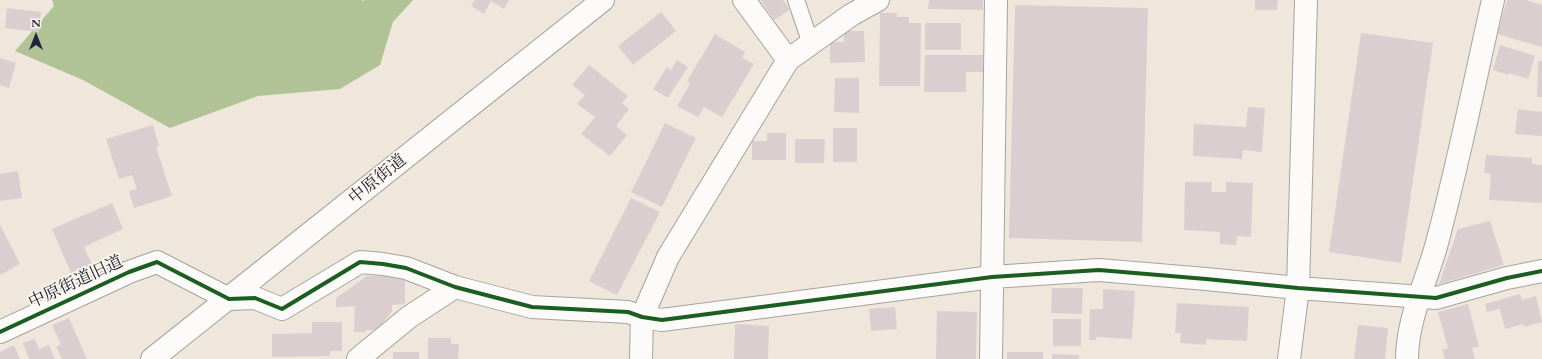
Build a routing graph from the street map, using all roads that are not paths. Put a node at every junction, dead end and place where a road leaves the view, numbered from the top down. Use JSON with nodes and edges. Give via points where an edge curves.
{"nodes":[{"id":1,"x":603,"y":0,"type":"edge"},
{"id":2,"x":744,"y":0,"type":"edge"},
{"id":3,"x":796,"y":0,"type":"edge"},
{"id":4,"x":878,"y":0,"type":"edge"},
{"id":5,"x":996,"y":0,"type":"edge"},
{"id":6,"x":1306,"y":0,"type":"edge"},
{"id":7,"x":1493,"y":0,"type":"edge"},
{"id":8,"x":810,"y":44,"type":"junction"},
{"id":9,"x":788,"y":60,"type":"junction"},
{"id":10,"x":1542,"y":271,"type":"edge"},
{"id":11,"x":992,"y":277,"type":"junction"},
{"id":12,"x":455,"y":287,"type":"junction"},
{"id":13,"x":1298,"y":288,"type":"junction"},
{"id":14,"x":1418,"y":297,"type":"junction"},
{"id":15,"x":229,"y":299,"type":"junction"},
{"id":16,"x":642,"y":317,"type":"junction"},
{"id":17,"x":0,"y":332,"type":"edge"},
{"id":18,"x":152,"y":359,"type":"edge"},
{"id":19,"x":358,"y":359,"type":"edge"},
{"id":20,"x":641,"y":359,"type":"edge"},
{"id":21,"x":990,"y":359,"type":"edge"},
{"id":22,"x":1289,"y":359,"type":"edge"},
{"id":23,"x":1407,"y":359,"type":"edge"}],
"edges":[{"from":1,"to":15,"type":"street","name":"中原街道"},
{"from":2,"to":9,"type":"street"},
{"from":3,"to":8,"type":"lane"},
{"from":4,"to":8,"type":"street"},
{"from":5,"to":11,"type":"street"},
{"from":6,"to":13,"type":"street"},
{"from":7,"to":14,"type":"street","via":[[1438,241]]},
{"from":8,"to":9,"type":"street"},
{"from":9,"to":16,"type":"street","via":[[668,257]]},
{"from":10,"to":14,"type":"street","via":[[1436,298]]},
{"from":11,"to":13,"type":"street","via":[[1099,270]]},
{"from":11,"to":16,"type":"street","via":[[662,320]]},
{"from":11,"to":21,"type":"street"},
{"from":12,"to":15,"type":"street","via":[[406,268],[360,262],[282,309],[255,298]]},
{"from":12,"to":16,"type":"street","via":[[532,307],[628,312]]},
{"from":12,"to":19,"type":"street","via":[[409,317]]},
{"from":13,"to":14,"type":"street"},
{"from":13,"to":22,"type":"street"},
{"from":14,"to":23,"type":"street"},
{"from":15,"to":17,"type":"street","name":"中原街道旧道","via":[[157,262],[129,272]]},
{"from":15,"to":18,"type":"street","name":"中原街道"},
{"from":16,"to":20,"type":"street"}]}
